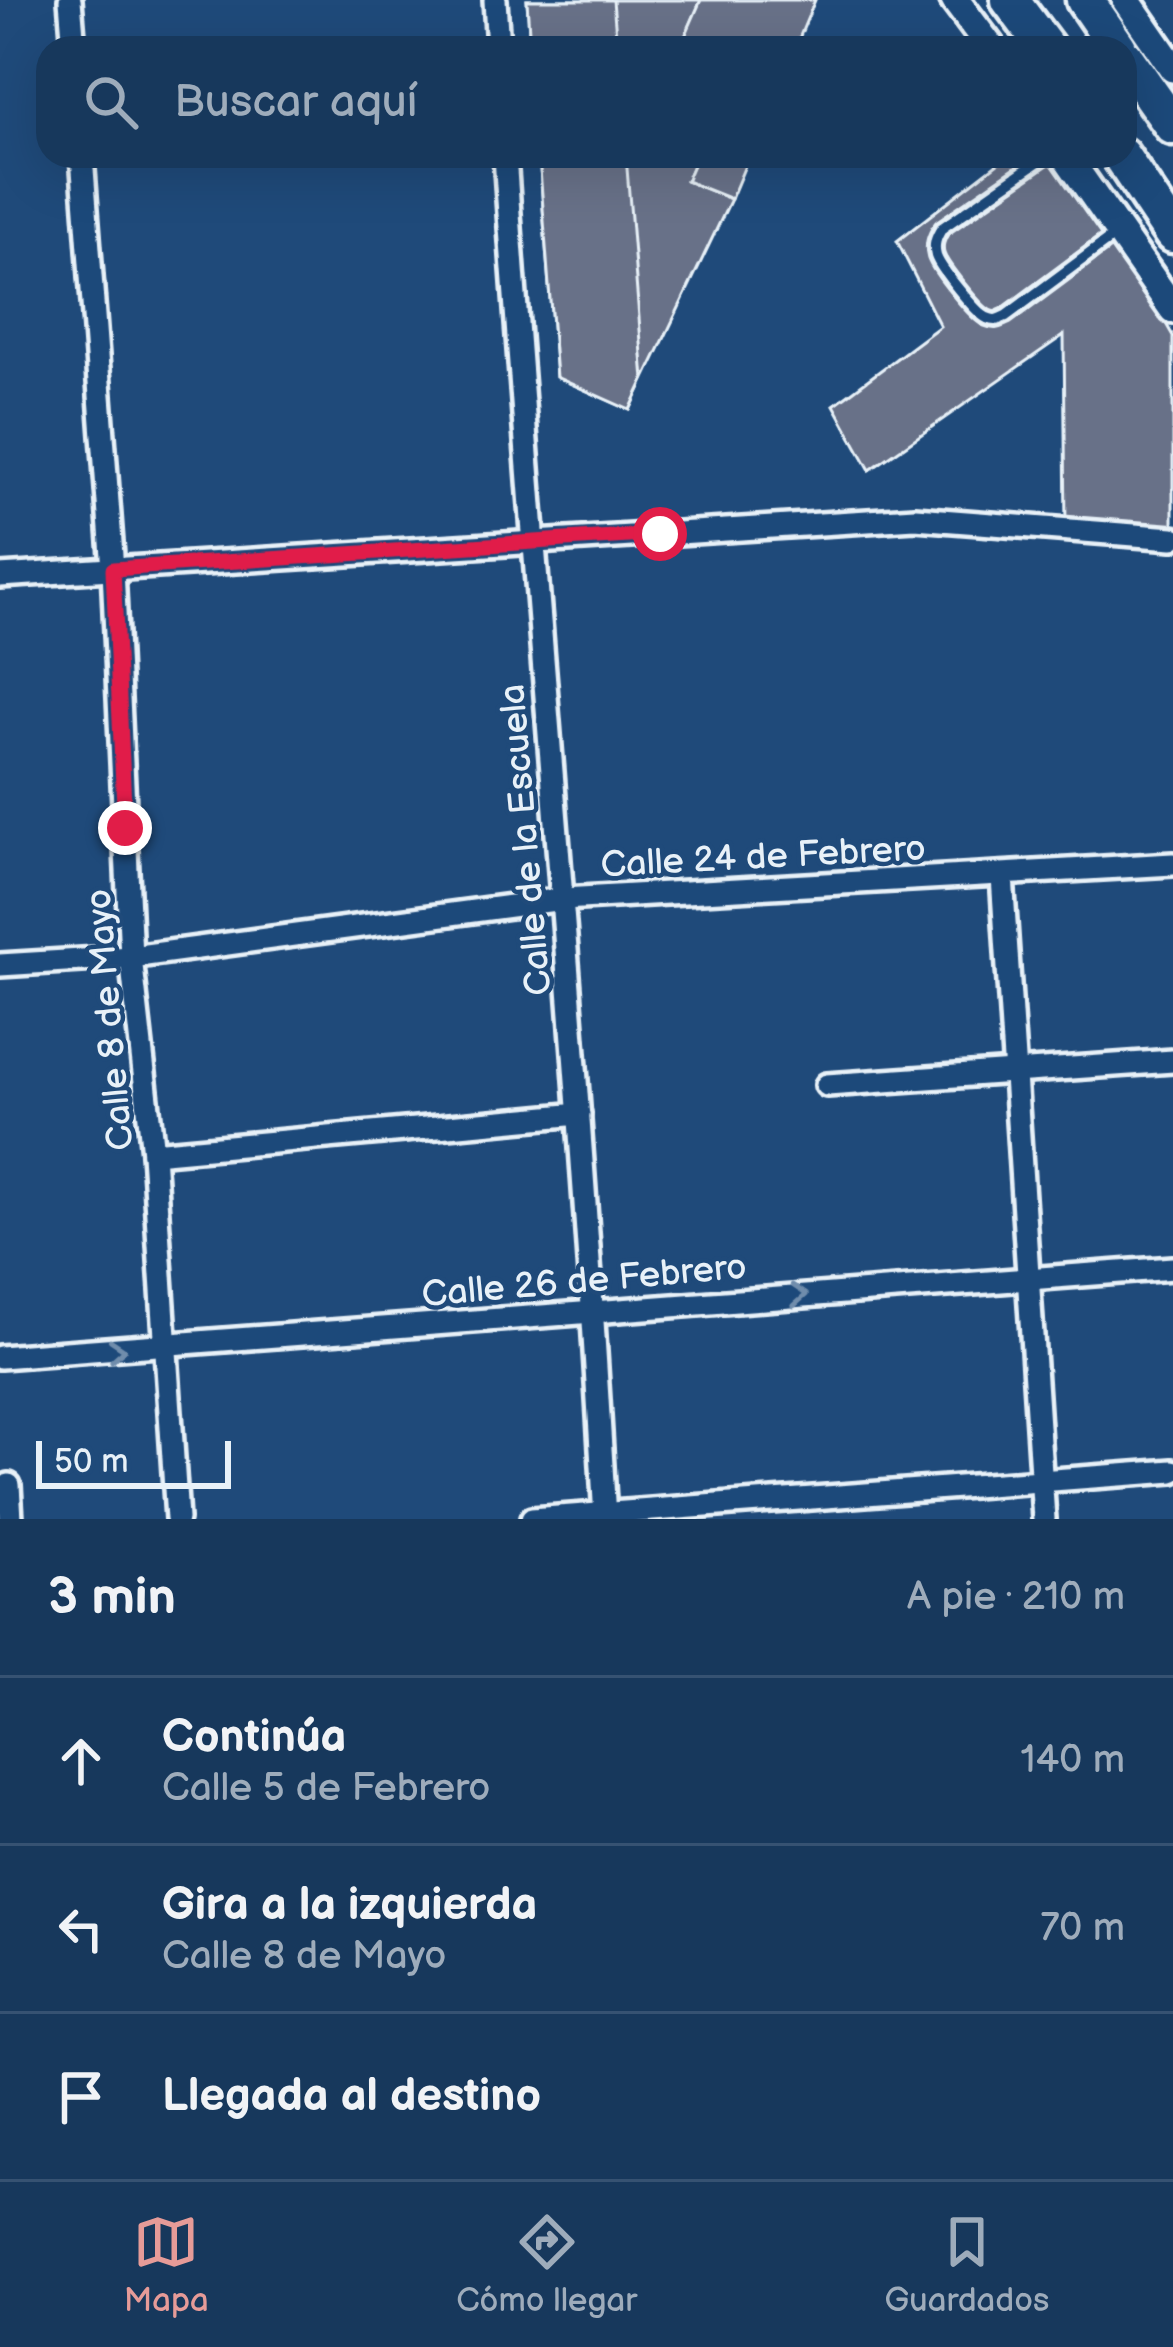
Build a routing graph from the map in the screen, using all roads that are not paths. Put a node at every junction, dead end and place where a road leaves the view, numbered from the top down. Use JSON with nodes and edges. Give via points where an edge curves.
{"nodes":[{"id":1,"x":70,"y":0,"type":"edge"},
{"id":2,"x":495,"y":0,"type":"edge"},
{"id":3,"x":955,"y":0,"type":"edge"},
{"id":4,"x":1010,"y":0,"type":"edge"},
{"id":5,"x":1085,"y":0,"type":"edge"},
{"id":6,"x":1126,"y":0,"type":"edge"},
{"id":7,"x":73,"y":36,"type":"edge"},
{"id":8,"x":497,"y":36,"type":"edge"},
{"id":9,"x":982,"y":36,"type":"edge"},
{"id":10,"x":1037,"y":36,"type":"edge"},
{"id":11,"x":1110,"y":36,"type":"edge"},
{"id":12,"x":1173,"y":68,"type":"edge"},
{"id":13,"x":1137,"y":75,"type":"edge"},
{"id":14,"x":1173,"y":126,"type":"edge"},
{"id":15,"x":83,"y":168,"type":"edge"},
{"id":16,"x":506,"y":168,"type":"edge"},
{"id":17,"x":1029,"y":168,"type":"edge"},
{"id":18,"x":1074,"y":168,"type":"edge"},
{"id":19,"x":1129,"y":168,"type":"edge"},
{"id":20,"x":1119,"y":232,"type":"junction"},
{"id":21,"x":1173,"y":234,"type":"edge"},
{"id":22,"x":1173,"y":309,"type":"edge"},
{"id":23,"x":1173,"y":538,"type":"edge"},
{"id":24,"x":531,"y":543,"type":"junction"},
{"id":25,"x":113,"y":569,"type":"junction"},
{"id":26,"x":0,"y":576,"type":"edge"},
{"id":27,"x":1173,"y":864,"type":"edge"},
{"id":28,"x":1002,"y":876,"type":"junction"},
{"id":29,"x":563,"y":899,"type":"junction"},
{"id":30,"x":131,"y":957,"type":"junction"},
{"id":31,"x":0,"y":965,"type":"edge"},
{"id":32,"x":1173,"y":1061,"type":"edge"},
{"id":33,"x":1017,"y":1071,"type":"junction"},
{"id":34,"x":826,"y":1085,"type":"dead end"},
{"id":35,"x":579,"y":1114,"type":"junction"},
{"id":36,"x":153,"y":1153,"type":"junction"},
{"id":37,"x":1173,"y":1268,"type":"edge"},
{"id":38,"x":1029,"y":1277,"type":"junction"},
{"id":39,"x":593,"y":1311,"type":"junction"},
{"id":40,"x":166,"y":1347,"type":"junction"},
{"id":41,"x":0,"y":1357,"type":"edge"},
{"id":42,"x":1173,"y":1471,"type":"edge"},
{"id":43,"x":1042,"y":1480,"type":"junction"},
{"id":44,"x":9,"y":1484,"type":"dead end"},
{"id":45,"x":605,"y":1517,"type":"edge"},
{"id":46,"x":11,"y":1519,"type":"edge"},
{"id":47,"x":177,"y":1519,"type":"edge"},
{"id":48,"x":532,"y":1519,"type":"edge"},
{"id":49,"x":1044,"y":1519,"type":"edge"}],
"edges":[{"from":1,"to":7,"type":"street"},
{"from":2,"to":8,"type":"street"},
{"from":3,"to":9,"type":"street"},
{"from":4,"to":10,"type":"highway"},
{"from":5,"to":11,"type":"highway"},
{"from":6,"to":12,"type":"street"},
{"from":13,"to":14,"type":"highway"},
{"from":15,"to":25,"type":"street","name":"Calle 8 de Mayo"},
{"from":16,"to":24,"type":"street","name":"Calle de la Escuela"},
{"from":17,"to":20,"type":"lane","via":[[937,236],[939,262],[981,314],[1006,316]]},
{"from":18,"to":20,"type":"street"},
{"from":19,"to":21,"type":"highway"},
{"from":20,"to":22,"type":"street"},
{"from":23,"to":24,"type":"street","via":[[916,518]]},
{"from":24,"to":25,"type":"street"},
{"from":24,"to":29,"type":"street","name":"Calle de la Escuela"},
{"from":25,"to":26,"type":"street"},
{"from":25,"to":30,"type":"street","name":"Calle 8 de Mayo"},
{"from":27,"to":28,"type":"street","name":"Calle 24 de Febrero"},
{"from":28,"to":29,"type":"street","name":"Calle 24 de Febrero"},
{"from":28,"to":33,"type":"street"},
{"from":29,"to":30,"type":"street","name":"Calle 24 de Febrero"},
{"from":29,"to":35,"type":"street","name":"Calle de la Escuela"},
{"from":30,"to":31,"type":"street","name":"Calle 24 de Febrero"},
{"from":30,"to":36,"type":"street","name":"Calle 8 de Mayo"},
{"from":32,"to":33,"type":"street"},
{"from":33,"to":34,"type":"street"},
{"from":33,"to":38,"type":"street"},
{"from":35,"to":36,"type":"street"},
{"from":35,"to":39,"type":"street","name":"Calle de la Escuela"},
{"from":36,"to":40,"type":"street","name":"Calle 8 de Mayo"},
{"from":37,"to":38,"type":"street","name":"Calle 26 de Febrero"},
{"from":39,"to":38,"type":"street","name":"Calle 26 de Febrero","one_way":true},
{"from":38,"to":43,"type":"street"},
{"from":39,"to":40,"type":"street","name":"Calle 26 de Febrero"},
{"from":39,"to":45,"type":"street","name":"Calle de la Escuela"},
{"from":41,"to":40,"type":"street","name":"Calle 26 de Febrero","one_way":true},
{"from":40,"to":47,"type":"street","name":"Calle 8 de Mayo"},
{"from":42,"to":43,"type":"street"},
{"from":43,"to":45,"type":"street"},
{"from":43,"to":49,"type":"street"},
{"from":44,"to":46,"type":"street"},
{"from":45,"to":48,"type":"street"}]}
